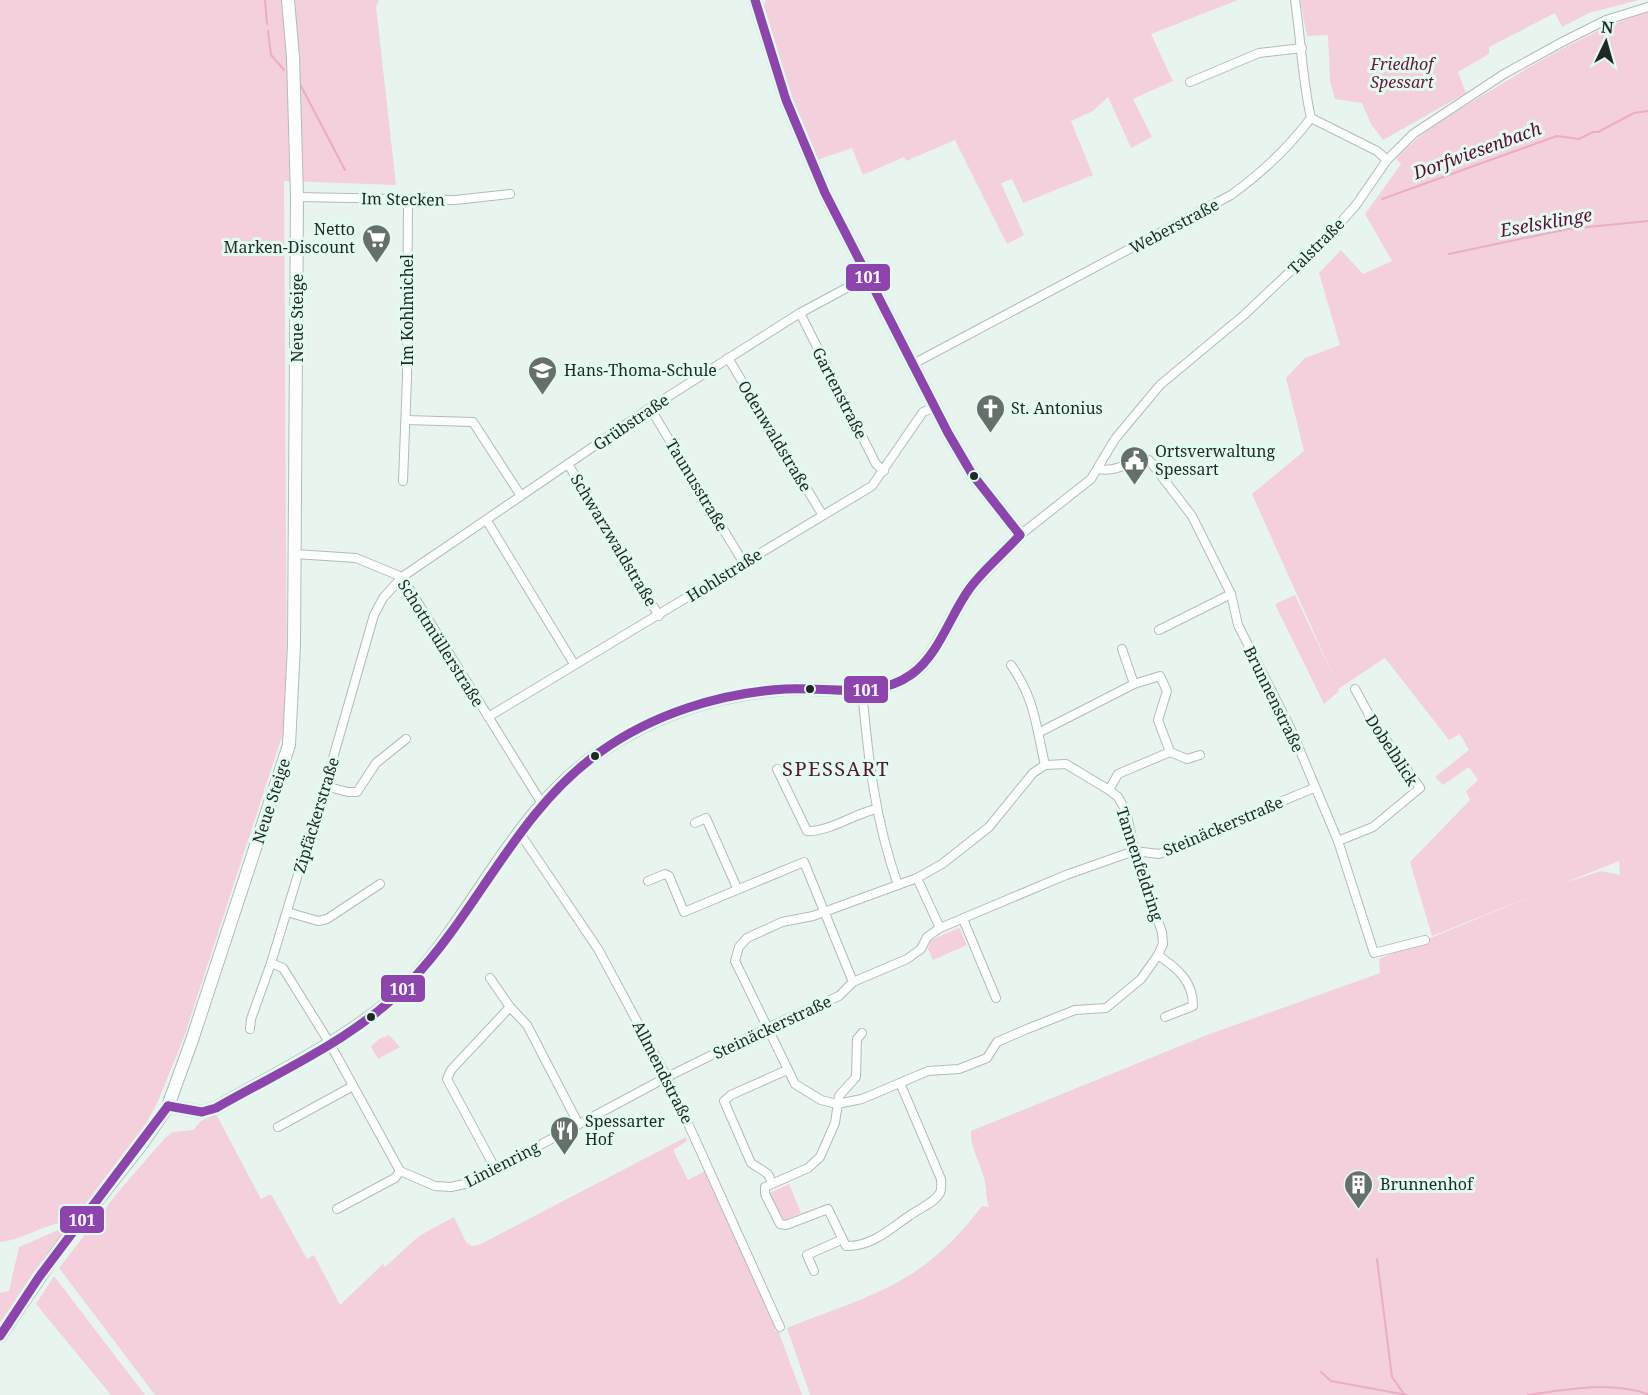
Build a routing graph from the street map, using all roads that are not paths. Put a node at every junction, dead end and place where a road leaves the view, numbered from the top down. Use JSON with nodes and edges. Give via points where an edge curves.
{"nodes":[{"id":1,"x":288,"y":0,"type":"edge"},
{"id":2,"x":755,"y":0,"type":"edge"},
{"id":3,"x":1295,"y":0,"type":"edge"},
{"id":4,"x":1648,"y":7,"type":"edge"},
{"id":5,"x":1302,"y":48,"type":"junction"},
{"id":6,"x":1190,"y":82,"type":"dead end"},
{"id":7,"x":1311,"y":118,"type":"junction"},
{"id":8,"x":1387,"y":160,"type":"junction"},
{"id":9,"x":510,"y":194,"type":"dead end"},
{"id":10,"x":297,"y":197,"type":"junction"},
{"id":11,"x":408,"y":199,"type":"junction"},
{"id":12,"x":867,"y":277,"type":"junction"},
{"id":13,"x":800,"y":313,"type":"junction"},
{"id":14,"x":728,"y":358,"type":"junction"},
{"id":15,"x":913,"y":364,"type":"junction"},
{"id":16,"x":935,"y":407,"type":"junction"},
{"id":17,"x":650,"y":408,"type":"junction"},
{"id":18,"x":406,"y":420,"type":"junction"},
{"id":19,"x":568,"y":464,"type":"junction"},
{"id":20,"x":1098,"y":469,"type":"junction"},
{"id":21,"x":884,"y":471,"type":"junction"},
{"id":22,"x":403,"y":481,"type":"dead end"},
{"id":23,"x":521,"y":496,"type":"junction"},
{"id":24,"x":822,"y":514,"type":"junction"},
{"id":25,"x":487,"y":521,"type":"junction"},
{"id":26,"x":1020,"y":535,"type":"junction"},
{"id":27,"x":294,"y":554,"type":"junction"},
{"id":28,"x":743,"y":562,"type":"junction"},
{"id":29,"x":402,"y":577,"type":"junction"},
{"id":30,"x":1231,"y":594,"type":"junction"},
{"id":31,"x":659,"y":616,"type":"junction"},
{"id":32,"x":1159,"y":630,"type":"dead end"},
{"id":33,"x":1122,"y":649,"type":"dead end"},
{"id":34,"x":574,"y":664,"type":"junction"},
{"id":35,"x":1011,"y":665,"type":"dead end"},
{"id":36,"x":1134,"y":684,"type":"junction"},
{"id":37,"x":862,"y":689,"type":"junction"},
{"id":38,"x":1355,"y":689,"type":"dead end"},
{"id":39,"x":488,"y":717,"type":"junction"},
{"id":40,"x":1038,"y":733,"type":"junction"},
{"id":41,"x":406,"y":739,"type":"dead end"},
{"id":42,"x":1170,"y":752,"type":"junction"},
{"id":43,"x":1200,"y":755,"type":"dead end"},
{"id":44,"x":1045,"y":765,"type":"junction"},
{"id":45,"x":777,"y":769,"type":"dead end"},
{"id":46,"x":325,"y":786,"type":"junction"},
{"id":47,"x":1314,"y":788,"type":"junction"},
{"id":48,"x":1109,"y":790,"type":"junction"},
{"id":49,"x":541,"y":802,"type":"junction"},
{"id":50,"x":876,"y":809,"type":"junction"},
{"id":51,"x":695,"y":823,"type":"dead end"},
{"id":52,"x":519,"y":832,"type":"junction"},
{"id":53,"x":1338,"y":841,"type":"junction"},
{"id":54,"x":1134,"y":851,"type":"junction"},
{"id":55,"x":917,"y":878,"type":"junction"},
{"id":56,"x":648,"y":881,"type":"dead end"},
{"id":57,"x":380,"y":884,"type":"dead end"},
{"id":58,"x":898,"y":885,"type":"junction"},
{"id":59,"x":737,"y":888,"type":"junction"},
{"id":60,"x":286,"y":912,"type":"junction"},
{"id":61,"x":825,"y":912,"type":"junction"},
{"id":62,"x":963,"y":919,"type":"junction"},
{"id":63,"x":940,"y":928,"type":"junction"},
{"id":64,"x":1425,"y":940,"type":"dead end"},
{"id":65,"x":1158,"y":955,"type":"junction"},
{"id":66,"x":271,"y":963,"type":"junction"},
{"id":67,"x":490,"y":978,"type":"dead end"},
{"id":68,"x":853,"y":982,"type":"junction"},
{"id":69,"x":996,"y":998,"type":"dead end"},
{"id":70,"x":510,"y":1008,"type":"junction"},
{"id":71,"x":1165,"y":1017,"type":"dead end"},
{"id":72,"x":769,"y":1027,"type":"junction"},
{"id":73,"x":250,"y":1029,"type":"dead end"},
{"id":74,"x":862,"y":1033,"type":"dead end"},
{"id":75,"x":328,"y":1042,"type":"junction"},
{"id":76,"x":787,"y":1070,"type":"junction"},
{"id":77,"x":667,"y":1077,"type":"junction"},
{"id":78,"x":900,"y":1083,"type":"junction"},
{"id":79,"x":353,"y":1086,"type":"junction"},
{"id":80,"x":837,"y":1104,"type":"junction"},
{"id":81,"x":168,"y":1106,"type":"junction"},
{"id":82,"x":578,"y":1124,"type":"junction"},
{"id":83,"x":278,"y":1127,"type":"dead end"},
{"id":84,"x":496,"y":1170,"type":"junction"},
{"id":85,"x":400,"y":1171,"type":"junction"},
{"id":86,"x":772,"y":1183,"type":"junction"},
{"id":87,"x":337,"y":1209,"type":"dead end"},
{"id":88,"x":841,"y":1240,"type":"junction"},
{"id":89,"x":814,"y":1271,"type":"dead end"},
{"id":90,"x":780,"y":1327,"type":"dead end"},
{"id":91,"x":0,"y":1336,"type":"edge"}],
"edges":[{"from":1,"to":10,"type":"street","name":"Neue Steige"},
{"from":2,"to":12,"type":"street","via":[[786,100],[812,165]]},
{"from":3,"to":5,"type":"street"},
{"from":4,"to":8,"type":"street","name":"Talstraße","via":[[1606,20],[1504,74],[1413,134]]},
{"from":5,"to":6,"type":"street","via":[[1259,53]]},
{"from":5,"to":7,"type":"street","via":[[1304,88]]},
{"from":7,"to":8,"type":"street","via":[[1377,151]]},
{"from":7,"to":15,"type":"street","name":"Weberstraße","via":[[1294,141],[1231,195]]},
{"from":8,"to":20,"type":"street","name":"Talstraße","via":[[1333,231],[1244,315],[1160,385],[1115,439]]},
{"from":9,"to":11,"type":"street","name":"Im Stecken","via":[[455,200]]},
{"from":10,"to":11,"type":"street","name":"Im Stecken"},
{"from":10,"to":27,"type":"street","name":"Neue Steige"},
{"from":11,"to":18,"type":"street","name":"Im Kohlmichel"},
{"from":12,"to":13,"type":"street","name":"Grübstraße"},
{"from":12,"to":15,"type":"street"},
{"from":13,"to":14,"type":"street","name":"Grübstraße"},
{"from":13,"to":21,"type":"street","name":"Gartenstraße","via":[[876,464]]},
{"from":14,"to":17,"type":"street","name":"Grübstraße"},
{"from":14,"to":24,"type":"street","name":"Odenwaldstraße"},
{"from":15,"to":16,"type":"street"},
{"from":16,"to":21,"type":"street","name":"Hohlstraße","via":[[923,412]]},
{"from":16,"to":26,"type":"street","via":[[972,474]]},
{"from":17,"to":19,"type":"street","name":"Grübstraße"},
{"from":17,"to":28,"type":"street","name":"Taunusstraße"},
{"from":18,"to":22,"type":"street","name":"Im Kohlmichel"},
{"from":18,"to":23,"type":"street","via":[[473,422]]},
{"from":19,"to":23,"type":"street","name":"Grübstraße"},
{"from":19,"to":31,"type":"street","name":"Schwarzwaldstraße"},
{"from":20,"to":26,"type":"street","name":"Talstraße","via":[[1085,485]]},
{"from":20,"to":30,"type":"street","name":"Brunnenstraße","via":[[1110,471],[1149,460],[1192,516]]},
{"from":21,"to":24,"type":"street","name":"Hohlstraße","via":[[872,486]]},
{"from":23,"to":25,"type":"street","name":"Grübstraße"},
{"from":24,"to":28,"type":"street","name":"Hohlstraße"},
{"from":25,"to":29,"type":"street","name":"Grübstraße"},
{"from":25,"to":34,"type":"street"},
{"from":26,"to":37,"type":"street","via":[[970,588],[913,674],[892,686]]},
{"from":27,"to":29,"type":"street","name":"Schottmüllerstraße","via":[[356,558]]},
{"from":27,"to":81,"type":"street","name":"Neue Steige","via":[[289,745]]},
{"from":28,"to":31,"type":"street","name":"Hohlstraße"},
{"from":29,"to":39,"type":"street","name":"Schottmüllerstraße"},
{"from":29,"to":46,"type":"street","name":"Zipfäckerstraße","via":[[374,615]]},
{"from":30,"to":32,"type":"street"},
{"from":30,"to":47,"type":"street","name":"Brunnenstraße","via":[[1238,625],[1290,727]]},
{"from":31,"to":34,"type":"street","name":"Hohlstraße"},
{"from":33,"to":36,"type":"street"},
{"from":34,"to":39,"type":"street","name":"Hohlstraße"},
{"from":35,"to":40,"type":"street","via":[[1026,687]]},
{"from":36,"to":40,"type":"street"},
{"from":36,"to":42,"type":"street","via":[[1153,676],[1163,679],[1167,691],[1158,720]]},
{"from":37,"to":49,"type":"street","via":[[785,689],[734,695],[667,714],[599,752]]},
{"from":37,"to":50,"type":"street"},
{"from":38,"to":53,"type":"street","name":"Dobelblick","via":[[1420,788],[1373,827]]},
{"from":39,"to":49,"type":"street","name":"Schottmüllerstraße"},
{"from":40,"to":44,"type":"street"},
{"from":41,"to":46,"type":"street","via":[[376,763],[357,792]]},
{"from":42,"to":43,"type":"street","via":[[1187,759]]},
{"from":42,"to":48,"type":"street","via":[[1118,774]]},
{"from":44,"to":48,"type":"street","name":"Tannenfeldring","via":[[1075,767]]},
{"from":44,"to":55,"type":"street","via":[[1033,773],[989,827],[942,864]]},
{"from":45,"to":50,"type":"street","via":[[807,831]]},
{"from":46,"to":60,"type":"street","name":"Zipfäckerstraße"},
{"from":47,"to":53,"type":"street","name":"Brunnenstraße"},
{"from":47,"to":54,"type":"street","name":"Steinäckerstraße","via":[[1159,854]]},
{"from":48,"to":54,"type":"street","name":"Tannenfeldring","via":[[1126,811]]},
{"from":49,"to":52,"type":"street"},
{"from":50,"to":58,"type":"street"},
{"from":51,"to":59,"type":"street","via":[[706,818]]},
{"from":52,"to":75,"type":"street","via":[[412,980],[384,1006]]},
{"from":52,"to":77,"type":"street","name":"Allmendstraße","via":[[598,949]]},
{"from":53,"to":64,"type":"street","name":"Brunnenstraße","via":[[1374,953]]},
{"from":54,"to":62,"type":"street","name":"Steinäckerstraße"},
{"from":54,"to":65,"type":"street","name":"Tannenfeldring","via":[[1162,932],[1163,944]]},
{"from":55,"to":58,"type":"street"},
{"from":55,"to":63,"type":"street"},
{"from":56,"to":59,"type":"street","via":[[664,874],[669,876],[684,912]]},
{"from":57,"to":60,"type":"street","via":[[327,919],[318,921]]},
{"from":58,"to":61,"type":"street"},
{"from":59,"to":61,"type":"street","via":[[804,862]]},
{"from":60,"to":66,"type":"street","name":"Zipfäckerstraße"},
{"from":61,"to":68,"type":"street"},
{"from":61,"to":72,"type":"street","via":[[782,922],[747,938],[739,947],[735,961]]},
{"from":62,"to":63,"type":"street","name":"Steinäckerstraße"},
{"from":62,"to":69,"type":"street"},
{"from":63,"to":68,"type":"street","name":"Steinäckerstraße","via":[[907,959]]},
{"from":65,"to":71,"type":"street","via":[[1180,971],[1193,996],[1193,1006]]},
{"from":65,"to":78,"type":"street","via":[[1128,992],[1106,1008],[1075,1010],[997,1042],[987,1058],[959,1069],[928,1071]]},
{"from":66,"to":73,"type":"street","name":"Zipfäckerstraße"},
{"from":66,"to":75,"type":"street","via":[[283,968]]},
{"from":67,"to":70,"type":"street"},
{"from":68,"to":72,"type":"street","name":"Steinäckerstraße","via":[[839,996]]},
{"from":70,"to":82,"type":"street","via":[[527,1025]]},
{"from":70,"to":84,"type":"street","via":[[447,1079]]},
{"from":72,"to":76,"type":"street"},
{"from":72,"to":77,"type":"street","name":"Steinäckerstraße"},
{"from":74,"to":80,"type":"street","via":[[857,1039],[856,1077],[838,1096]]},
{"from":75,"to":79,"type":"street"},
{"from":75,"to":81,"type":"street","via":[[216,1108],[202,1112]]},
{"from":76,"to":80,"type":"street","via":[[807,1094]]},
{"from":76,"to":86,"type":"street","via":[[724,1101],[751,1163],[768,1174]]},
{"from":77,"to":82,"type":"street","name":"Linienring"},
{"from":77,"to":90,"type":"street","name":"Allmendstraße"},
{"from":78,"to":80,"type":"street","via":[[862,1100]]},
{"from":78,"to":88,"type":"street","via":[[941,1179],[941,1190],[932,1202],[890,1232],[854,1247]]},
{"from":79,"to":83,"type":"street"},
{"from":79,"to":85,"type":"street"},
{"from":80,"to":86,"type":"street","via":[[831,1137],[820,1157],[808,1168]]},
{"from":81,"to":91,"type":"street","name":"Neue Steige","via":[[61,1247]]},
{"from":82,"to":84,"type":"street","name":"Linienring"},
{"from":84,"to":85,"type":"street","name":"Linienring","via":[[452,1187],[435,1186]]},
{"from":85,"to":87,"type":"street","via":[[395,1178]]},
{"from":86,"to":88,"type":"street","via":[[765,1187],[765,1194],[780,1224],[828,1209]]},
{"from":88,"to":89,"type":"street","via":[[807,1255]]}]}
